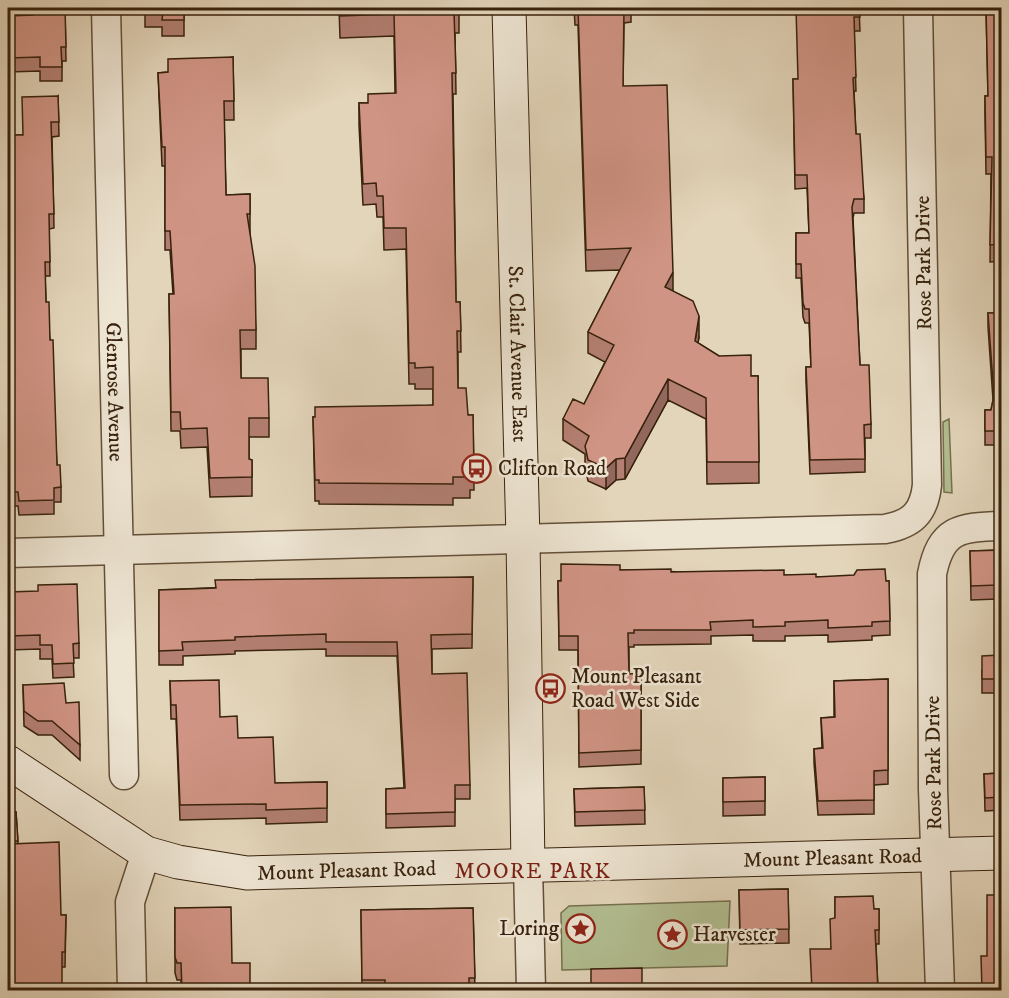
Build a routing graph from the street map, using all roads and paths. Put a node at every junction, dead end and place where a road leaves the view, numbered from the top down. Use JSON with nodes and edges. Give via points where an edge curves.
{"nodes":[{"id":1,"x":106,"y":8,"type":"edge"},
{"id":2,"x":510,"y":8,"type":"edge"},
{"id":3,"x":918,"y":8,"type":"edge"},
{"id":4,"x":1002,"y":526,"type":"edge"},
{"id":5,"x":523,"y":539,"type":"junction"},
{"id":6,"x":118,"y":549,"type":"junction"},
{"id":7,"x":8,"y":553,"type":"edge"},
{"id":8,"x":8,"y":762,"type":"edge"},
{"id":9,"x":124,"y":775,"type":"dead end"},
{"id":10,"x":146,"y":853,"type":"junction"},
{"id":11,"x":1002,"y":853,"type":"edge"},
{"id":12,"x":935,"y":854,"type":"junction"},
{"id":13,"x":528,"y":866,"type":"junction"},
{"id":14,"x":132,"y":990,"type":"edge"},
{"id":15,"x":531,"y":990,"type":"edge"},
{"id":16,"x":940,"y":990,"type":"edge"}],
"edges":[{"from":1,"to":6,"type":"street","name":"Glenrose Avenue"},
{"from":2,"to":5,"type":"main road","name":"St. Clair Avenue East"},
{"from":3,"to":5,"type":"street","name":"Rose Park Drive","via":[[927,485],[926,497],[915,516],[903,526],[885,529]]},
{"from":4,"to":12,"type":"street","name":"Rose Park Drive","via":[[961,528],[945,538],[932,574]]},
{"from":5,"to":6,"type":"street"},
{"from":5,"to":13,"type":"main road","name":"St. Clair Avenue East"},
{"from":6,"to":7,"type":"street"},
{"from":6,"to":9,"type":"street","name":"Glenrose Avenue"},
{"from":8,"to":10,"type":"main road","name":"Mount Pleasant Road"},
{"from":10,"to":13,"type":"main road","name":"Mount Pleasant Road","via":[[247,873]]},
{"from":10,"to":14,"type":"street","via":[[130,902]]},
{"from":11,"to":12,"type":"main road","name":"Mount Pleasant Road"},
{"from":12,"to":13,"type":"main road","name":"Mount Pleasant Road"},
{"from":12,"to":16,"type":"street","name":"Rose Park Drive"},
{"from":13,"to":15,"type":"street","name":"St. Clair Avenue East"}]}
